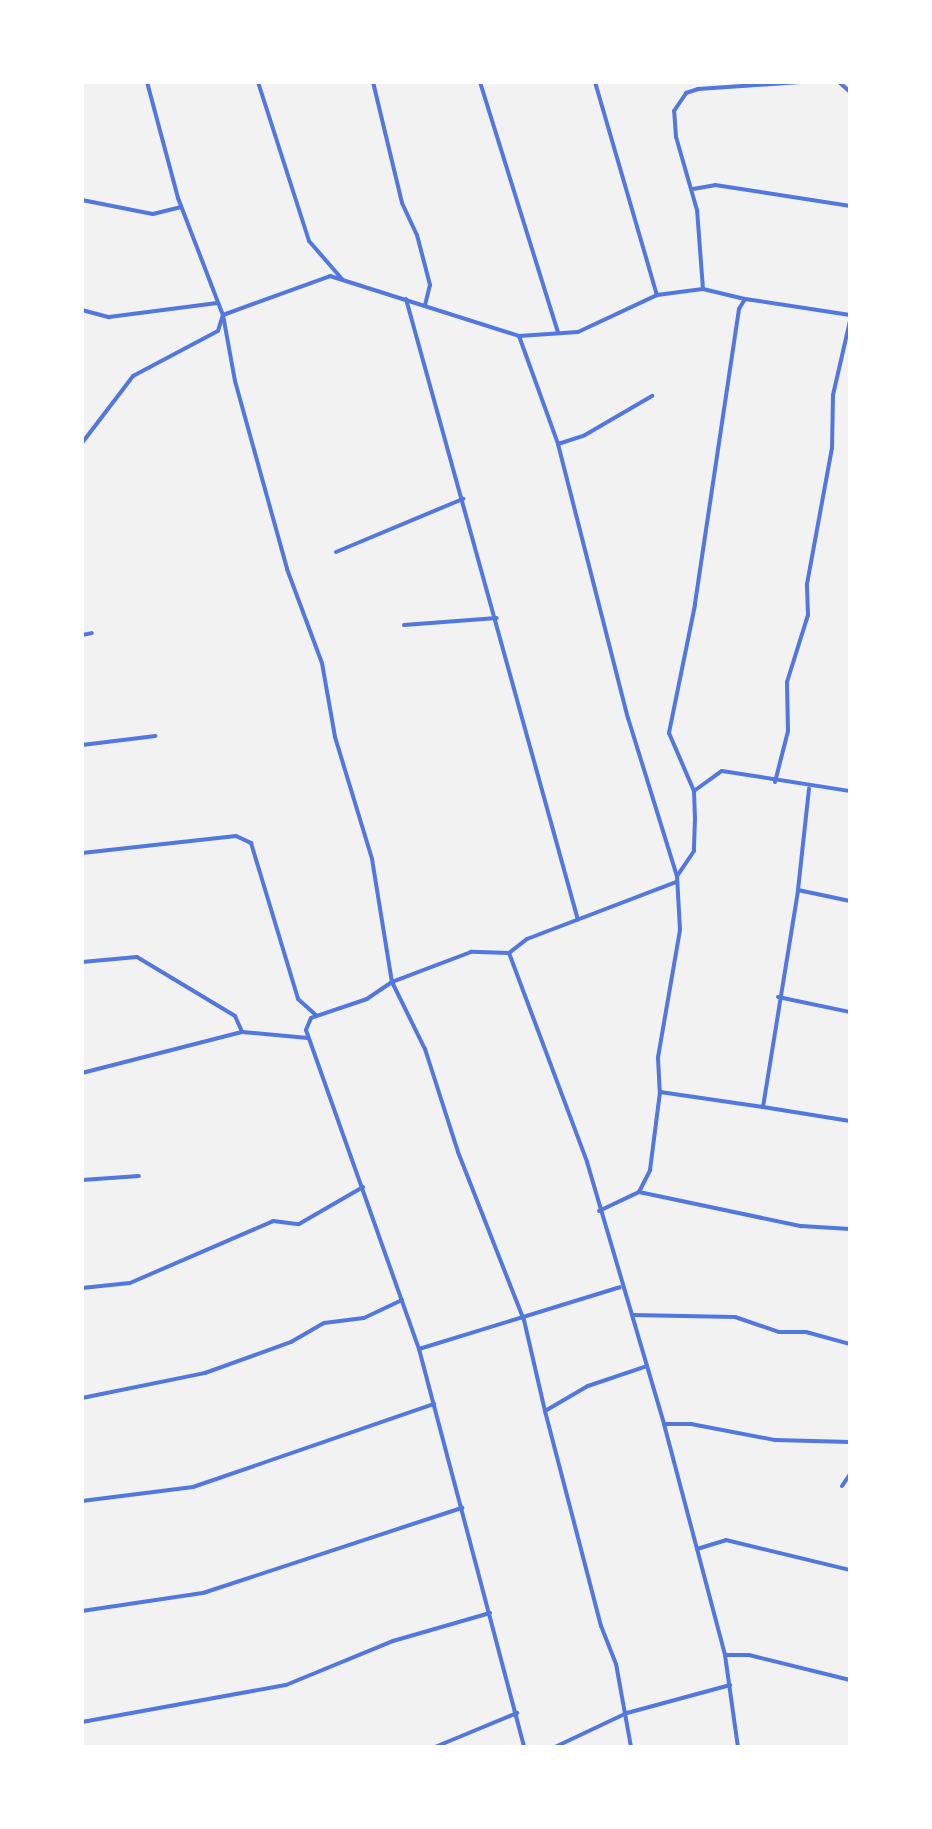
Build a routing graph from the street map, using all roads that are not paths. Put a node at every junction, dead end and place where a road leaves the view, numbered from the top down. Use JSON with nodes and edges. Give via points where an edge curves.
{"nodes":[{"id":1,"x":147,"y":82,"type":"edge"},
{"id":2,"x":258,"y":82,"type":"edge"},
{"id":3,"x":373,"y":82,"type":"edge"},
{"id":4,"x":480,"y":82,"type":"edge"},
{"id":5,"x":595,"y":82,"type":"edge"},
{"id":6,"x":801,"y":82,"type":"edge"},
{"id":7,"x":839,"y":82,"type":"edge"},
{"id":8,"x":741,"y":84,"type":"edge"},
{"id":9,"x":850,"y":92,"type":"edge"},
{"id":10,"x":693,"y":189,"type":"junction"},
{"id":11,"x":82,"y":200,"type":"edge"},
{"id":12,"x":850,"y":206,"type":"edge"},
{"id":13,"x":181,"y":207,"type":"junction"},
{"id":14,"x":344,"y":282,"type":"junction"},
{"id":15,"x":703,"y":289,"type":"junction"},
{"id":16,"x":657,"y":295,"type":"junction"},
{"id":17,"x":406,"y":299,"type":"junction"},
{"id":18,"x":745,"y":299,"type":"junction"},
{"id":19,"x":217,"y":303,"type":"junction"},
{"id":20,"x":425,"y":305,"type":"junction"},
{"id":21,"x":82,"y":310,"type":"edge"},
{"id":22,"x":223,"y":315,"type":"junction"},
{"id":23,"x":850,"y":318,"type":"edge"},
{"id":24,"x":558,"y":332,"type":"junction"},
{"id":25,"x":519,"y":336,"type":"junction"},
{"id":26,"x":652,"y":396,"type":"dead end"},
{"id":27,"x":82,"y":443,"type":"edge"},
{"id":28,"x":558,"y":444,"type":"junction"},
{"id":29,"x":463,"y":499,"type":"junction"},
{"id":30,"x":336,"y":552,"type":"dead end"},
{"id":31,"x":497,"y":618,"type":"junction"},
{"id":32,"x":404,"y":625,"type":"dead end"},
{"id":33,"x":92,"y":633,"type":"dead end"},
{"id":34,"x":82,"y":635,"type":"edge"},
{"id":35,"x":155,"y":736,"type":"dead end"},
{"id":36,"x":82,"y":745,"type":"edge"},
{"id":37,"x":775,"y":782,"type":"junction"},
{"id":38,"x":809,"y":789,"type":"junction"},
{"id":39,"x":694,"y":791,"type":"junction"},
{"id":40,"x":850,"y":791,"type":"edge"},
{"id":41,"x":82,"y":853,"type":"edge"},
{"id":42,"x":676,"y":879,"type":"junction"},
{"id":43,"x":798,"y":890,"type":"junction"},
{"id":44,"x":850,"y":901,"type":"edge"},
{"id":45,"x":578,"y":920,"type":"junction"},
{"id":46,"x":509,"y":953,"type":"junction"},
{"id":47,"x":82,"y":962,"type":"edge"},
{"id":48,"x":392,"y":982,"type":"junction"},
{"id":49,"x":778,"y":997,"type":"junction"},
{"id":50,"x":850,"y":1012,"type":"edge"},
{"id":51,"x":316,"y":1015,"type":"junction"},
{"id":52,"x":242,"y":1032,"type":"junction"},
{"id":53,"x":308,"y":1038,"type":"junction"},
{"id":54,"x":82,"y":1073,"type":"edge"},
{"id":55,"x":660,"y":1092,"type":"junction"},
{"id":56,"x":763,"y":1107,"type":"junction"},
{"id":57,"x":850,"y":1121,"type":"edge"},
{"id":58,"x":139,"y":1176,"type":"dead end"},
{"id":59,"x":82,"y":1180,"type":"edge"},
{"id":60,"x":363,"y":1187,"type":"junction"},
{"id":61,"x":639,"y":1192,"type":"junction"},
{"id":62,"x":599,"y":1211,"type":"junction"},
{"id":63,"x":850,"y":1229,"type":"edge"},
{"id":64,"x":620,"y":1287,"type":"junction"},
{"id":65,"x":82,"y":1288,"type":"edge"},
{"id":66,"x":402,"y":1300,"type":"junction"},
{"id":67,"x":632,"y":1315,"type":"junction"},
{"id":68,"x":524,"y":1320,"type":"junction"},
{"id":69,"x":850,"y":1344,"type":"edge"},
{"id":70,"x":419,"y":1349,"type":"junction"},
{"id":71,"x":647,"y":1366,"type":"junction"},
{"id":72,"x":82,"y":1398,"type":"edge"},
{"id":73,"x":434,"y":1404,"type":"junction"},
{"id":74,"x":545,"y":1411,"type":"junction"},
{"id":75,"x":664,"y":1424,"type":"junction"},
{"id":76,"x":850,"y":1442,"type":"edge"},
{"id":77,"x":850,"y":1474,"type":"edge"},
{"id":78,"x":842,"y":1486,"type":"dead end"},
{"id":79,"x":82,"y":1501,"type":"edge"},
{"id":80,"x":462,"y":1508,"type":"junction"},
{"id":81,"x":697,"y":1549,"type":"junction"},
{"id":82,"x":850,"y":1570,"type":"edge"},
{"id":83,"x":82,"y":1611,"type":"edge"},
{"id":84,"x":490,"y":1613,"type":"junction"},
{"id":85,"x":725,"y":1655,"type":"junction"},
{"id":86,"x":850,"y":1680,"type":"edge"},
{"id":87,"x":730,"y":1685,"type":"junction"},
{"id":88,"x":517,"y":1713,"type":"junction"},
{"id":89,"x":627,"y":1713,"type":"junction"},
{"id":90,"x":82,"y":1722,"type":"edge"},
{"id":91,"x":435,"y":1747,"type":"edge"},
{"id":92,"x":524,"y":1747,"type":"edge"},
{"id":93,"x":555,"y":1747,"type":"edge"},
{"id":94,"x":631,"y":1747,"type":"edge"},
{"id":95,"x":738,"y":1747,"type":"edge"}],
"edges":[{"from":1,"to":13,"type":"street"},
{"from":2,"to":14,"type":"street","via":[[305,231]]},
{"from":3,"to":20,"type":"street","via":[[402,203],[430,285]]},
{"from":4,"to":24,"type":"street"},
{"from":5,"to":16,"type":"street"},
{"from":6,"to":8,"type":"street"},
{"from":7,"to":9,"type":"street"},
{"from":8,"to":10,"type":"street","via":[[686,93],[674,111],[676,137]]},
{"from":10,"to":12,"type":"street","via":[[715,185]]},
{"from":10,"to":15,"type":"street"},
{"from":11,"to":13,"type":"street","via":[[153,214]]},
{"from":13,"to":19,"type":"street"},
{"from":14,"to":17,"type":"street"},
{"from":14,"to":22,"type":"street","via":[[330,276]]},
{"from":15,"to":16,"type":"street"},
{"from":15,"to":18,"type":"street"},
{"from":16,"to":24,"type":"street","via":[[578,332]]},
{"from":17,"to":20,"type":"street"},
{"from":17,"to":29,"type":"street"},
{"from":18,"to":23,"type":"street"},
{"from":18,"to":39,"type":"street","via":[[734,336],[695,605],[669,733]]},
{"from":19,"to":21,"type":"street","via":[[109,317]]},
{"from":19,"to":22,"type":"street"},
{"from":20,"to":25,"type":"street"},
{"from":22,"to":27,"type":"street","via":[[218,331],[133,376]]},
{"from":22,"to":48,"type":"street","via":[[238,393],[287,569],[322,663],[335,737],[372,859]]},
{"from":23,"to":37,"type":"street","via":[[833,395],[832,448],[807,584],[808,615],[787,682],[788,731]]},
{"from":24,"to":25,"type":"street"},
{"from":25,"to":28,"type":"street"},
{"from":26,"to":28,"type":"street","via":[[585,435]]},
{"from":28,"to":42,"type":"street","via":[[628,718]]},
{"from":29,"to":30,"type":"street"},
{"from":29,"to":31,"type":"street"},
{"from":31,"to":32,"type":"street"},
{"from":31,"to":45,"type":"street"},
{"from":33,"to":34,"type":"street"},
{"from":35,"to":36,"type":"street"},
{"from":37,"to":38,"type":"street"},
{"from":37,"to":39,"type":"street","via":[[722,771]]},
{"from":38,"to":40,"type":"street"},
{"from":38,"to":43,"type":"street"},
{"from":39,"to":42,"type":"street","via":[[694,851]]},
{"from":41,"to":51,"type":"street","via":[[236,836],[251,843],[298,999]]},
{"from":42,"to":45,"type":"street"},
{"from":42,"to":55,"type":"street","via":[[680,930],[658,1058]]},
{"from":43,"to":44,"type":"street"},
{"from":43,"to":49,"type":"street"},
{"from":45,"to":46,"type":"street","via":[[527,939]]},
{"from":46,"to":48,"type":"street","via":[[471,952]]},
{"from":46,"to":62,"type":"street","via":[[582,1149]]},
{"from":47,"to":52,"type":"street","via":[[137,957],[235,1016]]},
{"from":48,"to":51,"type":"street","via":[[367,999]]},
{"from":48,"to":68,"type":"street","via":[[425,1049],[458,1152]]},
{"from":49,"to":50,"type":"street"},
{"from":49,"to":56,"type":"street"},
{"from":51,"to":53,"type":"street","via":[[307,1022]]},
{"from":52,"to":53,"type":"street"},
{"from":52,"to":54,"type":"street"},
{"from":53,"to":60,"type":"street"},
{"from":55,"to":56,"type":"street"},
{"from":55,"to":61,"type":"street","via":[[650,1170]]},
{"from":56,"to":57,"type":"street"},
{"from":58,"to":59,"type":"street"},
{"from":60,"to":65,"type":"street","via":[[299,1224],[273,1221],[130,1283]]},
{"from":60,"to":66,"type":"street"},
{"from":61,"to":62,"type":"street"},
{"from":61,"to":63,"type":"street","via":[[801,1226]]},
{"from":62,"to":64,"type":"street"},
{"from":64,"to":67,"type":"street"},
{"from":64,"to":68,"type":"street"},
{"from":66,"to":70,"type":"street"},
{"from":66,"to":72,"type":"street","via":[[364,1318],[324,1323],[291,1342],[205,1373]]},
{"from":67,"to":69,"type":"street","via":[[735,1317],[779,1332],[806,1332]]},
{"from":67,"to":71,"type":"street"},
{"from":68,"to":70,"type":"street"},
{"from":68,"to":74,"type":"street"},
{"from":70,"to":73,"type":"street"},
{"from":71,"to":74,"type":"street","via":[[588,1386]]},
{"from":71,"to":75,"type":"street"},
{"from":73,"to":79,"type":"street","via":[[193,1487]]},
{"from":73,"to":80,"type":"street"},
{"from":74,"to":89,"type":"street"},
{"from":75,"to":76,"type":"street","via":[[775,1440]]},
{"from":75,"to":81,"type":"street"},
{"from":77,"to":78,"type":"street"},
{"from":80,"to":83,"type":"street","via":[[203,1593]]},
{"from":80,"to":84,"type":"street"},
{"from":81,"to":82,"type":"street","via":[[726,1540]]},
{"from":81,"to":85,"type":"street"},
{"from":84,"to":88,"type":"street"},
{"from":84,"to":90,"type":"street","via":[[393,1641],[286,1685]]},
{"from":85,"to":86,"type":"street","via":[[749,1655]]},
{"from":85,"to":87,"type":"street"},
{"from":87,"to":89,"type":"street"},
{"from":87,"to":95,"type":"street"},
{"from":88,"to":91,"type":"street"},
{"from":88,"to":92,"type":"street"},
{"from":89,"to":93,"type":"street"},
{"from":89,"to":94,"type":"street"}]}
